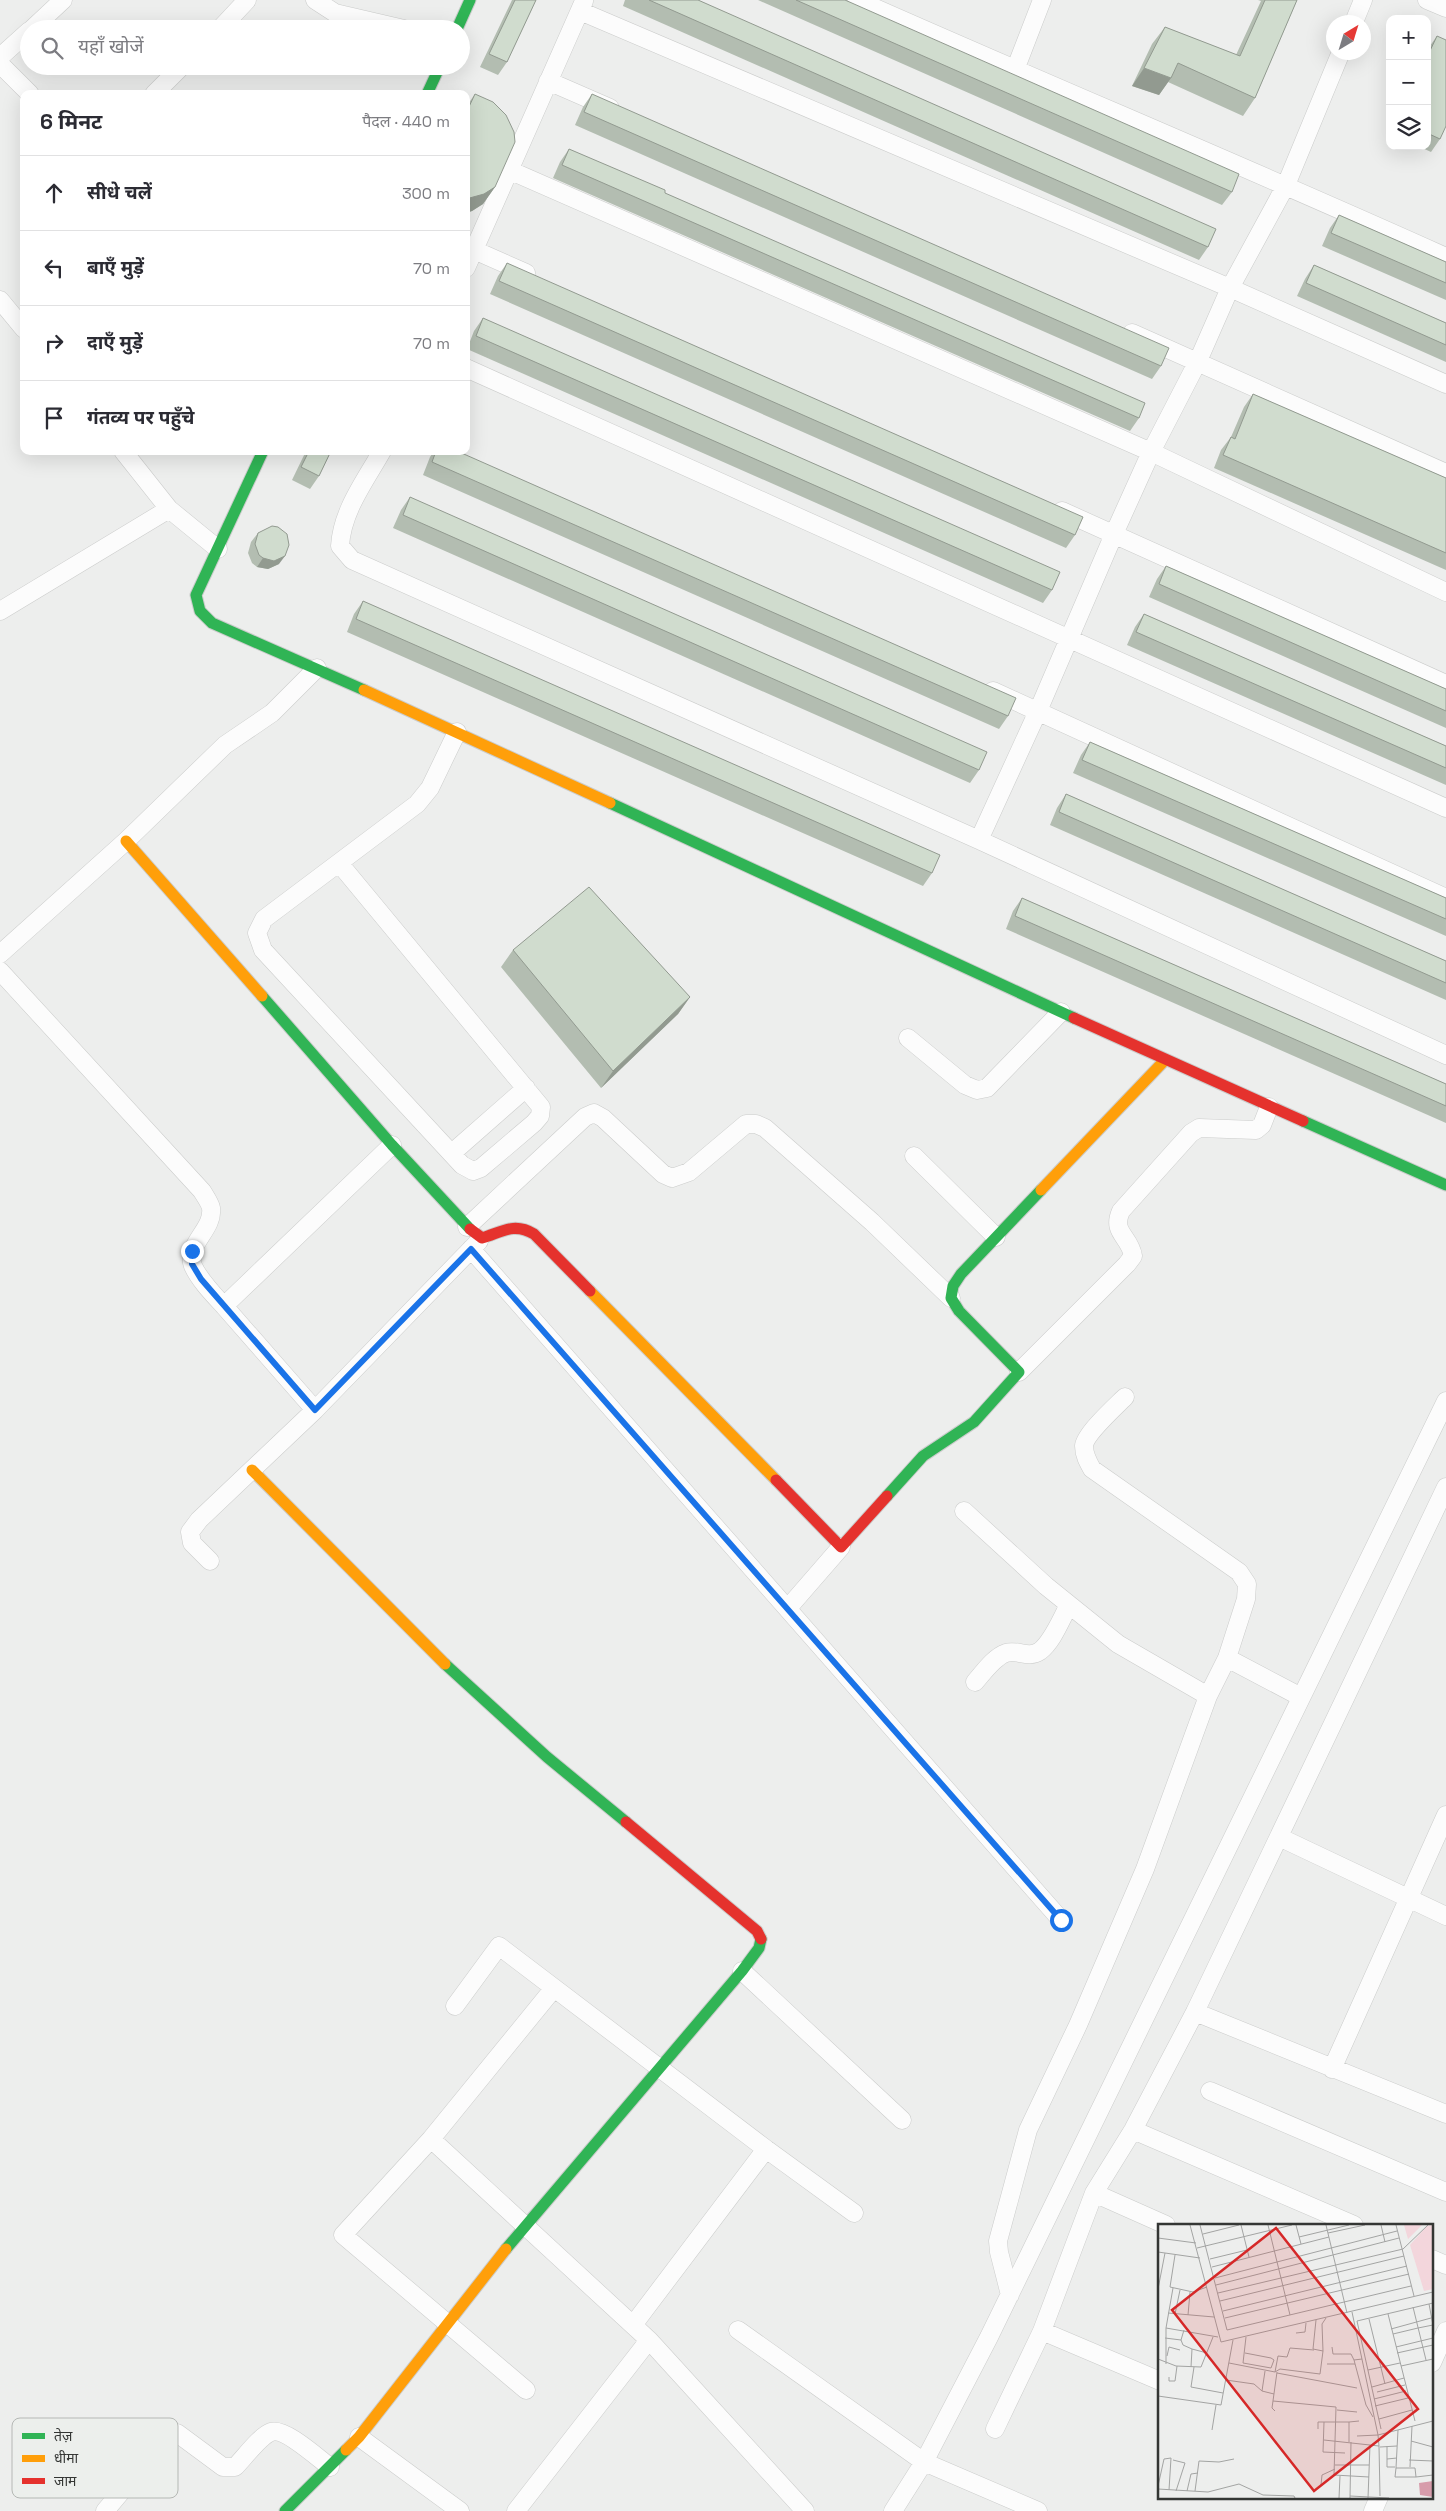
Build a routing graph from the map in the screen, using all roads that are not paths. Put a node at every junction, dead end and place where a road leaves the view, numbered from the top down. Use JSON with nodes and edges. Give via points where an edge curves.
{"nodes":[{"id":1,"x":63,"y":0,"type":"edge"},
{"id":2,"x":247,"y":0,"type":"edge"},
{"id":3,"x":316,"y":0,"type":"edge"},
{"id":4,"x":470,"y":0,"type":"edge"},
{"id":5,"x":858,"y":0,"type":"edge"},
{"id":6,"x":1042,"y":0,"type":"edge"},
{"id":7,"x":1363,"y":0,"type":"edge"},
{"id":8,"x":1427,"y":0,"type":"edge"},
{"id":9,"x":582,"y":5,"type":"edge"},
{"id":10,"x":1446,"y":8,"type":"edge"},
{"id":11,"x":1357,"y":15,"type":"edge"},
{"id":12,"x":42,"y":20,"type":"edge"},
{"id":13,"x":228,"y":20,"type":"edge"},
{"id":14,"x":365,"y":20,"type":"edge"},
{"id":15,"x":461,"y":20,"type":"edge"},
{"id":16,"x":20,"y":39,"type":"edge"},
{"id":17,"x":0,"y":58,"type":"edge"},
{"id":18,"x":1338,"y":60,"type":"edge"},
{"id":19,"x":0,"y":64,"type":"edge"},
{"id":20,"x":1015,"y":70,"type":"junction"},
{"id":21,"x":173,"y":75,"type":"edge"},
{"id":22,"x":436,"y":75,"type":"edge"},
{"id":23,"x":548,"y":82,"type":"junction"},
{"id":24,"x":26,"y":90,"type":"edge"},
{"id":25,"x":158,"y":90,"type":"edge"},
{"id":26,"x":429,"y":90,"type":"edge"},
{"id":27,"x":622,"y":113,"type":"edge"},
{"id":28,"x":509,"y":170,"type":"junction"},
{"id":29,"x":1286,"y":185,"type":"junction"},
{"id":30,"x":474,"y":250,"type":"junction"},
{"id":31,"x":1446,"y":257,"type":"edge"},
{"id":32,"x":470,"y":259,"type":"edge"},
{"id":33,"x":538,"y":278,"type":"edge"},
{"id":34,"x":1230,"y":288,"type":"junction"},
{"id":35,"x":0,"y":300,"type":"edge"},
{"id":36,"x":20,"y":324,"type":"edge"},
{"id":37,"x":1116,"y":326,"type":"edge"},
{"id":38,"x":1198,"y":361,"type":"junction"},
{"id":39,"x":470,"y":370,"type":"edge"},
{"id":40,"x":1446,"y":384,"type":"edge"},
{"id":41,"x":1151,"y":452,"type":"junction"},
{"id":42,"x":126,"y":455,"type":"edge"},
{"id":43,"x":261,"y":455,"type":"edge"},
{"id":44,"x":380,"y":455,"type":"edge"},
{"id":45,"x":1446,"y":473,"type":"edge"},
{"id":46,"x":1050,"y":506,"type":"edge"},
{"id":47,"x":169,"y":509,"type":"junction"},
{"id":48,"x":1114,"y":534,"type":"junction"},
{"id":49,"x":218,"y":549,"type":"junction"},
{"id":50,"x":1446,"y":592,"type":"edge"},
{"id":51,"x":2,"y":603,"type":"edge"},
{"id":52,"x":1069,"y":638,"type":"junction"},
{"id":53,"x":317,"y":668,"type":"junction"},
{"id":54,"x":975,"y":682,"type":"edge"},
{"id":55,"x":1446,"y":684,"type":"edge"},
{"id":56,"x":1038,"y":711,"type":"junction"},
{"id":57,"x":457,"y":732,"type":"junction"},
{"id":58,"x":1446,"y":808,"type":"edge"},
{"id":59,"x":979,"y":840,"type":"junction"},
{"id":60,"x":126,"y":841,"type":"junction"},
{"id":61,"x":339,"y":863,"type":"junction"},
{"id":62,"x":1446,"y":898,"type":"edge"},
{"id":63,"x":0,"y":954,"type":"edge"},
{"id":64,"x":0,"y":971,"type":"edge"},
{"id":65,"x":1061,"y":1012,"type":"junction"},
{"id":66,"x":908,"y":1038,"type":"dead end"},
{"id":67,"x":1446,"y":1055,"type":"edge"},
{"id":68,"x":1165,"y":1060,"type":"junction"},
{"id":69,"x":526,"y":1088,"type":"junction"},
{"id":70,"x":1270,"y":1107,"type":"junction"},
{"id":71,"x":392,"y":1145,"type":"junction"},
{"id":72,"x":452,"y":1153,"type":"junction"},
{"id":73,"x":914,"y":1156,"type":"dead end"},
{"id":74,"x":1446,"y":1185,"type":"edge"},
{"id":75,"x":467,"y":1227,"type":"junction"},
{"id":76,"x":996,"y":1237,"type":"junction"},
{"id":77,"x":477,"y":1243,"type":"junction"},
{"id":78,"x":950,"y":1298,"type":"junction"},
{"id":79,"x":224,"y":1306,"type":"junction"},
{"id":80,"x":1019,"y":1372,"type":"junction"},
{"id":81,"x":1125,"y":1397,"type":"dead end"},
{"id":82,"x":1446,"y":1401,"type":"edge"},
{"id":83,"x":315,"y":1410,"type":"junction"},
{"id":84,"x":252,"y":1470,"type":"junction"},
{"id":85,"x":1446,"y":1487,"type":"edge"},
{"id":86,"x":964,"y":1511,"type":"dead end"},
{"id":87,"x":841,"y":1547,"type":"junction"},
{"id":88,"x":210,"y":1562,"type":"dead end"},
{"id":89,"x":1069,"y":1605,"type":"junction"},
{"id":90,"x":788,"y":1608,"type":"junction"},
{"id":91,"x":1227,"y":1658,"type":"junction"},
{"id":92,"x":975,"y":1682,"type":"dead end"},
{"id":93,"x":1208,"y":1696,"type":"junction"},
{"id":94,"x":1301,"y":1697,"type":"junction"},
{"id":95,"x":1446,"y":1814,"type":"edge"},
{"id":96,"x":1280,"y":1837,"type":"junction"},
{"id":97,"x":1409,"y":1899,"type":"junction"},
{"id":98,"x":1446,"y":1916,"type":"edge"},
{"id":99,"x":1061,"y":1920,"type":"dead end"},
{"id":100,"x":742,"y":1972,"type":"junction"},
{"id":101,"x":554,"y":1988,"type":"junction"},
{"id":102,"x":455,"y":2006,"type":"dead end"},
{"id":103,"x":1195,"y":2012,"type":"junction"},
{"id":104,"x":660,"y":2069,"type":"junction"},
{"id":105,"x":1332,"y":2069,"type":"junction"},
{"id":106,"x":1210,"y":2091,"type":"dead end"},
{"id":107,"x":1446,"y":2114,"type":"edge"},
{"id":108,"x":902,"y":2120,"type":"dead end"},
{"id":109,"x":1134,"y":2130,"type":"junction"},
{"id":110,"x":431,"y":2140,"type":"junction"},
{"id":111,"x":766,"y":2149,"type":"junction"},
{"id":112,"x":1446,"y":2192,"type":"edge"},
{"id":113,"x":1094,"y":2193,"type":"junction"},
{"id":114,"x":854,"y":2213,"type":"dead end"},
{"id":115,"x":1164,"y":2224,"type":"edge"},
{"id":116,"x":1352,"y":2224,"type":"edge"},
{"id":117,"x":524,"y":2226,"type":"junction"},
{"id":118,"x":1434,"y":2260,"type":"edge"},
{"id":119,"x":1446,"y":2265,"type":"edge"},
{"id":120,"x":1010,"y":2295,"type":"junction"},
{"id":121,"x":447,"y":2325,"type":"junction"},
{"id":122,"x":633,"y":2325,"type":"junction"},
{"id":123,"x":738,"y":2330,"type":"dead end"},
{"id":124,"x":1042,"y":2331,"type":"junction"},
{"id":125,"x":1439,"y":2339,"type":"edge"},
{"id":126,"x":648,"y":2340,"type":"junction"},
{"id":127,"x":1434,"y":2356,"type":"edge"},
{"id":128,"x":1158,"y":2380,"type":"edge"},
{"id":129,"x":526,"y":2390,"type":"dead end"},
{"id":130,"x":995,"y":2430,"type":"dead end"},
{"id":131,"x":178,"y":2434,"type":"edge"},
{"id":132,"x":359,"y":2437,"type":"junction"},
{"id":133,"x":924,"y":2462,"type":"junction"},
{"id":134,"x":330,"y":2466,"type":"junction"},
{"id":135,"x":116,"y":2498,"type":"edge"},
{"id":136,"x":1379,"y":2498,"type":"edge"},
{"id":137,"x":793,"y":2507,"type":"edge"},
{"id":138,"x":105,"y":2511,"type":"edge"},
{"id":139,"x":285,"y":2511,"type":"edge"},
{"id":140,"x":460,"y":2511,"type":"edge"},
{"id":141,"x":516,"y":2511,"type":"edge"},
{"id":142,"x":893,"y":2511,"type":"edge"},
{"id":143,"x":1038,"y":2511,"type":"edge"},
{"id":144,"x":1373,"y":2511,"type":"edge"}],
"edges":[{"from":1,"to":12,"type":"street"},
{"from":2,"to":13,"type":"street"},
{"from":3,"to":14,"type":"street","via":[[335,13]]},
{"from":4,"to":15,"type":"street"},
{"from":5,"to":20,"type":"street"},
{"from":6,"to":20,"type":"street"},
{"from":7,"to":11,"type":"street"},
{"from":8,"to":10,"type":"street"},
{"from":9,"to":23,"type":"street"},
{"from":9,"to":34,"type":"street"},
{"from":16,"to":17,"type":"street"},
{"from":18,"to":29,"type":"street"},
{"from":19,"to":24,"type":"street"},
{"from":20,"to":29,"type":"street"},
{"from":21,"to":25,"type":"street"},
{"from":22,"to":26,"type":"street"},
{"from":23,"to":27,"type":"street"},
{"from":23,"to":28,"type":"street"},
{"from":28,"to":30,"type":"street"},
{"from":28,"to":41,"type":"street"},
{"from":29,"to":31,"type":"street"},
{"from":29,"to":34,"type":"street"},
{"from":30,"to":32,"type":"street"},
{"from":30,"to":33,"type":"street"},
{"from":34,"to":38,"type":"street"},
{"from":34,"to":40,"type":"street"},
{"from":35,"to":36,"type":"street"},
{"from":37,"to":38,"type":"street"},
{"from":38,"to":41,"type":"street"},
{"from":38,"to":45,"type":"street"},
{"from":39,"to":52,"type":"street"},
{"from":41,"to":48,"type":"street"},
{"from":41,"to":50,"type":"street"},
{"from":42,"to":47,"type":"street"},
{"from":43,"to":49,"type":"street"},
{"from":44,"to":59,"type":"street","via":[[348,509],[341,530],[340,546],[352,560]]},
{"from":46,"to":48,"type":"street"},
{"from":47,"to":49,"type":"street"},
{"from":47,"to":51,"type":"street"},
{"from":48,"to":52,"type":"street"},
{"from":48,"to":55,"type":"street"},
{"from":49,"to":53,"type":"street","via":[[196,595],[200,611],[212,622]]},
{"from":52,"to":56,"type":"street"},
{"from":52,"to":58,"type":"street"},
{"from":53,"to":57,"type":"street"},
{"from":53,"to":60,"type":"street","via":[[272,713],[225,745]]},
{"from":54,"to":56,"type":"street"},
{"from":56,"to":59,"type":"street"},
{"from":56,"to":62,"type":"street"},
{"from":57,"to":61,"type":"street","via":[[430,788],[417,804]]},
{"from":57,"to":65,"type":"street"},
{"from":59,"to":67,"type":"street"},
{"from":60,"to":63,"type":"street"},
{"from":60,"to":71,"type":"street"},
{"from":61,"to":69,"type":"street"},
{"from":61,"to":72,"type":"street","via":[[264,919],[257,933],[263,950]]},
{"from":64,"to":79,"type":"street","via":[[202,1191],[211,1207],[209,1223],[192,1251],[192,1264]]},
{"from":65,"to":66,"type":"street","via":[[987,1088],[977,1090],[965,1085]]},
{"from":65,"to":68,"type":"street"},
{"from":68,"to":70,"type":"street"},
{"from":68,"to":76,"type":"street"},
{"from":69,"to":72,"type":"street"},
{"from":69,"to":72,"type":"street","via":[[541,1107],[540,1116],[534,1123],[481,1168],[473,1170],[462,1165]]},
{"from":70,"to":74,"type":"street"},
{"from":70,"to":80,"type":"street","via":[[1262,1125],[1256,1130],[1200,1128],[1191,1133],[1121,1211],[1118,1227],[1132,1248],[1133,1256]]},
{"from":71,"to":75,"type":"street"},
{"from":71,"to":79,"type":"street"},
{"from":73,"to":76,"type":"street"},
{"from":75,"to":77,"type":"street"},
{"from":75,"to":78,"type":"street","via":[[585,1117],[594,1113],[663,1174],[672,1178],[689,1172],[746,1124],[756,1124],[872,1222]]},
{"from":76,"to":78,"type":"street","via":[[961,1274]]},
{"from":77,"to":83,"type":"street"},
{"from":77,"to":87,"type":"street","via":[[510,1226],[523,1226],[534,1234]]},
{"from":77,"to":90,"type":"street"},
{"from":78,"to":80,"type":"street"},
{"from":79,"to":83,"type":"street"},
{"from":80,"to":87,"type":"street","via":[[974,1422],[923,1456]]},
{"from":81,"to":91,"type":"street","via":[[1090,1434],[1084,1445],[1086,1458],[1092,1469],[1239,1572],[1247,1584],[1246,1599]]},
{"from":82,"to":94,"type":"street"},
{"from":83,"to":84,"type":"street"},
{"from":84,"to":88,"type":"street","via":[[190,1532],[192,1543]]},
{"from":84,"to":100,"type":"street","via":[[459,1679],[547,1757],[757,1931],[761,1939],[759,1948]]},
{"from":85,"to":96,"type":"street"},
{"from":86,"to":89,"type":"street"},
{"from":87,"to":90,"type":"street"},
{"from":89,"to":92,"type":"street","via":[[1047,1644],[1038,1652],[1029,1655],[1008,1652],[999,1656]]},
{"from":89,"to":93,"type":"street","via":[[1137,1657]]},
{"from":90,"to":99,"type":"street"},
{"from":91,"to":93,"type":"street"},
{"from":91,"to":94,"type":"street"},
{"from":93,"to":120,"type":"street","via":[[1144,1869],[1078,2025],[1028,2130],[998,2241]]},
{"from":94,"to":120,"type":"street"},
{"from":95,"to":97,"type":"street"},
{"from":96,"to":97,"type":"street"},
{"from":96,"to":103,"type":"street"},
{"from":97,"to":98,"type":"street"},
{"from":97,"to":105,"type":"street"},
{"from":100,"to":104,"type":"street"},
{"from":100,"to":108,"type":"street"},
{"from":101,"to":102,"type":"street","via":[[499,1946]]},
{"from":101,"to":104,"type":"street"},
{"from":101,"to":110,"type":"street"},
{"from":103,"to":105,"type":"street"},
{"from":103,"to":109,"type":"street"},
{"from":104,"to":111,"type":"street"},
{"from":104,"to":117,"type":"street"},
{"from":105,"to":107,"type":"street"},
{"from":106,"to":112,"type":"street"},
{"from":109,"to":113,"type":"street"},
{"from":109,"to":116,"type":"street"},
{"from":110,"to":117,"type":"street"},
{"from":110,"to":121,"type":"street","via":[[343,2235]]},
{"from":111,"to":114,"type":"street"},
{"from":111,"to":122,"type":"street"},
{"from":113,"to":115,"type":"street"},
{"from":113,"to":124,"type":"street"},
{"from":117,"to":121,"type":"street"},
{"from":117,"to":122,"type":"street"},
{"from":118,"to":119,"type":"street"},
{"from":120,"to":133,"type":"street"},
{"from":121,"to":129,"type":"street"},
{"from":121,"to":132,"type":"street"},
{"from":122,"to":126,"type":"street"},
{"from":123,"to":133,"type":"street"},
{"from":124,"to":128,"type":"street"},
{"from":124,"to":130,"type":"street"},
{"from":125,"to":127,"type":"street"},
{"from":126,"to":137,"type":"street"},
{"from":126,"to":141,"type":"street"},
{"from":131,"to":134,"type":"street","via":[[223,2467],[235,2467],[272,2431],[282,2432]]},
{"from":132,"to":134,"type":"street"},
{"from":132,"to":140,"type":"street"},
{"from":133,"to":142,"type":"street"},
{"from":133,"to":143,"type":"street"},
{"from":134,"to":139,"type":"street"},
{"from":135,"to":138,"type":"street"},
{"from":136,"to":144,"type":"street"}]}
